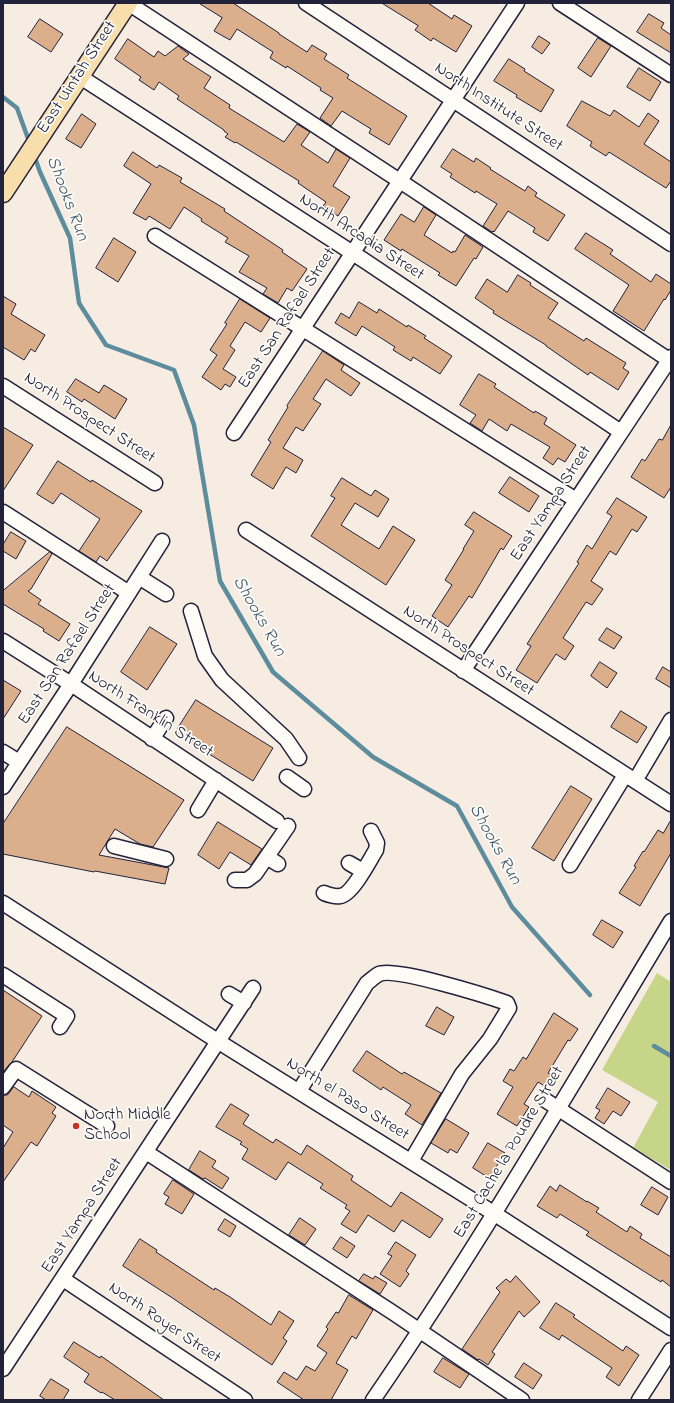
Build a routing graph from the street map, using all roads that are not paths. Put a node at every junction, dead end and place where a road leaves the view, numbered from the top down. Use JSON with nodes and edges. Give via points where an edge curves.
{"nodes":[{"id":1,"x":128,"y":3,"type":"edge"},
{"id":2,"x":306,"y":3,"type":"edge"},
{"id":3,"x":517,"y":3,"type":"edge"},
{"id":4,"x":560,"y":3,"type":"edge"},
{"id":5,"x":671,"y":75,"type":"edge"},
{"id":6,"x":79,"y":76,"type":"junction"},
{"id":7,"x":452,"y":100,"type":"junction"},
{"id":8,"x":401,"y":181,"type":"junction"},
{"id":9,"x":3,"y":193,"type":"edge"},
{"id":10,"x":155,"y":236,"type":"dead end"},
{"id":11,"x":671,"y":244,"type":"edge"},
{"id":12,"x":353,"y":253,"type":"junction"},
{"id":13,"x":302,"y":330,"type":"junction"},
{"id":14,"x":670,"y":359,"type":"edge"},
{"id":15,"x":3,"y":386,"type":"edge"},
{"id":16,"x":621,"y":432,"type":"junction"},
{"id":17,"x":234,"y":433,"type":"dead end"},
{"id":18,"x":155,"y":483,"type":"dead end"},
{"id":19,"x":576,"y":500,"type":"junction"},
{"id":20,"x":3,"y":512,"type":"edge"},
{"id":21,"x":246,"y":530,"type":"dead end"},
{"id":22,"x":162,"y":541,"type":"dead end"},
{"id":23,"x":139,"y":577,"type":"junction"},
{"id":24,"x":129,"y":593,"type":"junction"},
{"id":25,"x":166,"y":594,"type":"dead end"},
{"id":26,"x":191,"y":611,"type":"dead end"},
{"id":27,"x":4,"y":643,"type":"edge"},
{"id":28,"x":463,"y":670,"type":"junction"},
{"id":29,"x":71,"y":684,"type":"junction"},
{"id":30,"x":166,"y":718,"type":"dead end"},
{"id":31,"x":671,"y":720,"type":"edge"},
{"id":32,"x":152,"y":739,"type":"junction"},
{"id":33,"x":3,"y":752,"type":"edge"},
{"id":34,"x":299,"y":758,"type":"dead end"},
{"id":35,"x":19,"y":762,"type":"junction"},
{"id":36,"x":287,"y":777,"type":"dead end"},
{"id":37,"x":5,"y":778,"type":"edge"},
{"id":38,"x":630,"y":778,"type":"junction"},
{"id":39,"x":216,"y":780,"type":"junction"},
{"id":40,"x":304,"y":788,"type":"dead end"},
{"id":41,"x":671,"y":804,"type":"edge"},
{"id":42,"x":198,"y":810,"type":"dead end"},
{"id":43,"x":371,"y":831,"type":"dead end"},
{"id":44,"x":114,"y":846,"type":"dead end"},
{"id":45,"x":166,"y":859,"type":"dead end"},
{"id":46,"x":349,"y":863,"type":"dead end"},
{"id":47,"x":570,"y":865,"type":"dead end"},
{"id":48,"x":363,"y":870,"type":"junction"},
{"id":49,"x":235,"y":880,"type":"dead end"},
{"id":50,"x":324,"y":893,"type":"dead end"},
{"id":51,"x":3,"y":903,"type":"edge"},
{"id":52,"x":671,"y":921,"type":"edge"},
{"id":53,"x":3,"y":975,"type":"edge"},
{"id":54,"x":254,"y":988,"type":"dead end"},
{"id":55,"x":229,"y":994,"type":"dead end"},
{"id":56,"x":244,"y":1003,"type":"junction"},
{"id":57,"x":60,"y":1027,"type":"dead end"},
{"id":58,"x":219,"y":1042,"type":"junction"},
{"id":59,"x":3,"y":1087,"type":"edge"},
{"id":60,"x":299,"y":1091,"type":"junction"},
{"id":61,"x":544,"y":1100,"type":"dead end"},
{"id":62,"x":558,"y":1109,"type":"junction"},
{"id":63,"x":107,"y":1126,"type":"dead end"},
{"id":64,"x":146,"y":1152,"type":"junction"},
{"id":65,"x":411,"y":1161,"type":"junction"},
{"id":66,"x":671,"y":1182,"type":"edge"},
{"id":67,"x":495,"y":1214,"type":"junction"},
{"id":68,"x":63,"y":1279,"type":"junction"},
{"id":69,"x":671,"y":1328,"type":"edge"},
{"id":70,"x":420,"y":1331,"type":"junction"},
{"id":71,"x":671,"y":1350,"type":"edge"},
{"id":72,"x":3,"y":1369,"type":"edge"},
{"id":73,"x":245,"y":1400,"type":"edge"},
{"id":74,"x":373,"y":1400,"type":"edge"},
{"id":75,"x":522,"y":1400,"type":"edge"},
{"id":76,"x":639,"y":1400,"type":"edge"}],
"edges":[{"from":1,"to":6,"type":"main road","name":"East Uintah Street"},
{"from":1,"to":8,"type":"street"},
{"from":2,"to":7,"type":"street","name":"North Institute Street"},
{"from":3,"to":7,"type":"street","name":"East San Rafael Street"},
{"from":4,"to":5,"type":"street"},
{"from":6,"to":9,"type":"main road","name":"East Uintah Street"},
{"from":6,"to":12,"type":"street","name":"North Arcadia Street"},
{"from":7,"to":8,"type":"street","name":"East San Rafael Street"},
{"from":7,"to":11,"type":"street","name":"North Institute Street"},
{"from":8,"to":12,"type":"street","name":"East San Rafael Street"},
{"from":8,"to":14,"type":"street"},
{"from":10,"to":13,"type":"street"},
{"from":12,"to":13,"type":"street","name":"East San Rafael Street"},
{"from":12,"to":16,"type":"street","name":"North Arcadia Street"},
{"from":13,"to":17,"type":"street","name":"East San Rafael Street"},
{"from":13,"to":19,"type":"street"},
{"from":14,"to":16,"type":"street","name":"East Yampa Street"},
{"from":15,"to":18,"type":"street","name":"North Prospect Street"},
{"from":16,"to":19,"type":"street","name":"East Yampa Street"},
{"from":19,"to":28,"type":"street","name":"East Yampa Street"},
{"from":20,"to":24,"type":"street"},
{"from":21,"to":28,"type":"street","name":"North Prospect Street"},
{"from":22,"to":23,"type":"street","name":"East San Rafael Street"},
{"from":23,"to":24,"type":"street","name":"East San Rafael Street"},
{"from":23,"to":25,"type":"street"},
{"from":24,"to":29,"type":"street","name":"East San Rafael Street"},
{"from":26,"to":34,"type":"street","via":[[205,656],[222,680],[286,739]]},
{"from":27,"to":29,"type":"street","name":"North Franklin Street"},
{"from":28,"to":38,"type":"street","name":"North Prospect Street"},
{"from":29,"to":32,"type":"street","name":"North Franklin Street"},
{"from":29,"to":35,"type":"street","name":"East San Rafael Street"},
{"from":30,"to":32,"type":"street"},
{"from":31,"to":38,"type":"street"},
{"from":32,"to":39,"type":"street","name":"North Franklin Street"},
{"from":33,"to":35,"type":"street"},
{"from":35,"to":37,"type":"street","name":"East San Rafael Street"},
{"from":36,"to":40,"type":"street"},
{"from":38,"to":41,"type":"street","name":"North Prospect Street"},
{"from":38,"to":47,"type":"street"},
{"from":39,"to":42,"type":"street"},
{"from":39,"to":49,"type":"street","name":"North Franklin Street","via":[[283,823],[272,861],[247,880]]},
{"from":43,"to":48,"type":"street","via":[[377,843],[376,850]]},
{"from":44,"to":45,"type":"street"},
{"from":46,"to":48,"type":"street"},
{"from":48,"to":50,"type":"street","via":[[350,891],[341,896]]},
{"from":51,"to":58,"type":"street","name":"North el Paso Street"},
{"from":52,"to":62,"type":"street","name":"East Cache la Poudre Street"},
{"from":53,"to":57,"type":"street","via":[[67,1016]]},
{"from":54,"to":56,"type":"street","name":"East Yampa Street"},
{"from":55,"to":56,"type":"street"},
{"from":56,"to":58,"type":"street","name":"East Yampa Street"},
{"from":58,"to":60,"type":"street","name":"North el Paso Street"},
{"from":58,"to":64,"type":"street","name":"East Yampa Street"},
{"from":59,"to":63,"type":"street","via":[[16,1068]]},
{"from":60,"to":65,"type":"street","name":"North el Paso Street"},
{"from":60,"to":65,"type":"street","via":[[367,983],[380,974],[393,972],[471,991],[507,1003],[509,1008],[490,1039],[462,1074]]},
{"from":61,"to":62,"type":"street"},
{"from":62,"to":66,"type":"street"},
{"from":62,"to":67,"type":"street","name":"East Cache la Poudre Street"},
{"from":64,"to":68,"type":"street","name":"East Yampa Street"},
{"from":64,"to":70,"type":"street"},
{"from":65,"to":67,"type":"street","name":"North el Paso Street"},
{"from":67,"to":69,"type":"street","name":"North el Paso Street"},
{"from":67,"to":70,"type":"street","name":"East Cache la Poudre Street"},
{"from":68,"to":72,"type":"street","name":"East Yampa Street"},
{"from":68,"to":73,"type":"street","name":"North Royer Street"},
{"from":70,"to":74,"type":"street","name":"East Cache la Poudre Street"},
{"from":70,"to":75,"type":"street"},
{"from":71,"to":76,"type":"street"}]}
